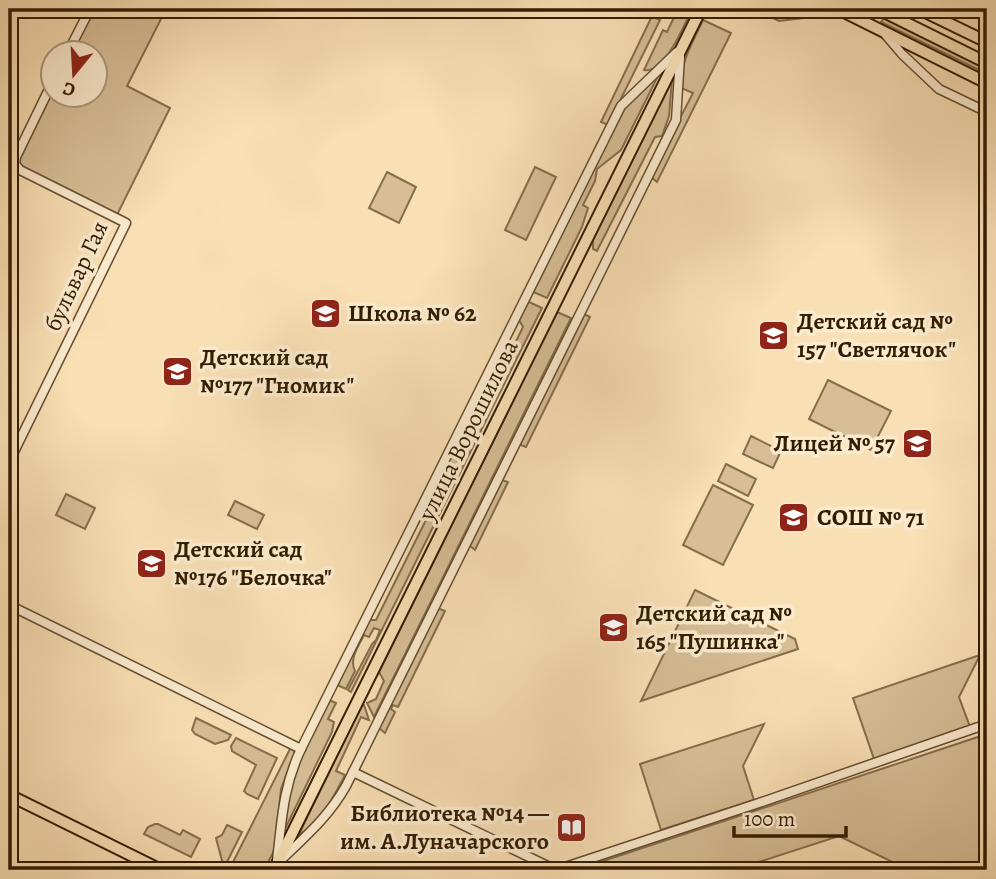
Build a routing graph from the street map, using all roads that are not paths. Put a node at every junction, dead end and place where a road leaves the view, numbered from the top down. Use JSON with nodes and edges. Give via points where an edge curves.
{"nodes":[{"id":1,"x":90,"y":9,"type":"edge"},
{"id":2,"x":701,"y":9,"type":"edge"},
{"id":3,"x":838,"y":9,"type":"edge"},
{"id":4,"x":878,"y":9,"type":"edge"},
{"id":5,"x":919,"y":9,"type":"edge"},
{"id":6,"x":977,"y":9,"type":"edge"},
{"id":7,"x":987,"y":11,"type":"edge"},
{"id":8,"x":883,"y":31,"type":"junction"},
{"id":9,"x":75,"y":38,"type":"edge"},
{"id":10,"x":987,"y":42,"type":"edge"},
{"id":11,"x":681,"y":49,"type":"junction"},
{"id":12,"x":987,"y":62,"type":"edge"},
{"id":13,"x":987,"y":83,"type":"edge"},
{"id":14,"x":40,"y":108,"type":"edge"},
{"id":15,"x":987,"y":112,"type":"edge"},
{"id":16,"x":9,"y":462,"type":"edge"},
{"id":17,"x":9,"y":605,"type":"edge"},
{"id":18,"x":987,"y":724,"type":"edge"},
{"id":19,"x":301,"y":749,"type":"junction"},
{"id":20,"x":353,"y":772,"type":"junction"},
{"id":21,"x":9,"y":795,"type":"edge"},
{"id":22,"x":275,"y":867,"type":"edge"},
{"id":23,"x":161,"y":870,"type":"edge"}],
"edges":[{"from":1,"to":9,"type":"street"},
{"from":2,"to":11,"type":"main road","name":"улица Ворошилова"},
{"from":3,"to":8,"type":"main road"},
{"from":4,"to":12,"type":"main road"},
{"from":5,"to":10,"type":"main road"},
{"from":6,"to":7,"type":"street"},
{"from":8,"to":13,"type":"main road"},
{"from":8,"to":15,"type":"street","via":[[939,89]]},
{"from":11,"to":19,"type":"street","via":[[621,106]]},
{"from":11,"to":20,"type":"street","via":[[676,120]]},
{"from":11,"to":22,"type":"main road","name":"улица Ворошилова"},
{"from":14,"to":16,"type":"street","name":"бульвар Гая","via":[[16,157],[20,170],[126,223]]},
{"from":17,"to":19,"type":"street"},
{"from":18,"to":20,"type":"street","via":[[556,870]]},
{"from":19,"to":22,"type":"street","via":[[287,782]]},
{"from":20,"to":22,"type":"street","via":[[336,804]]},
{"from":21,"to":23,"type":"main road"}]}
